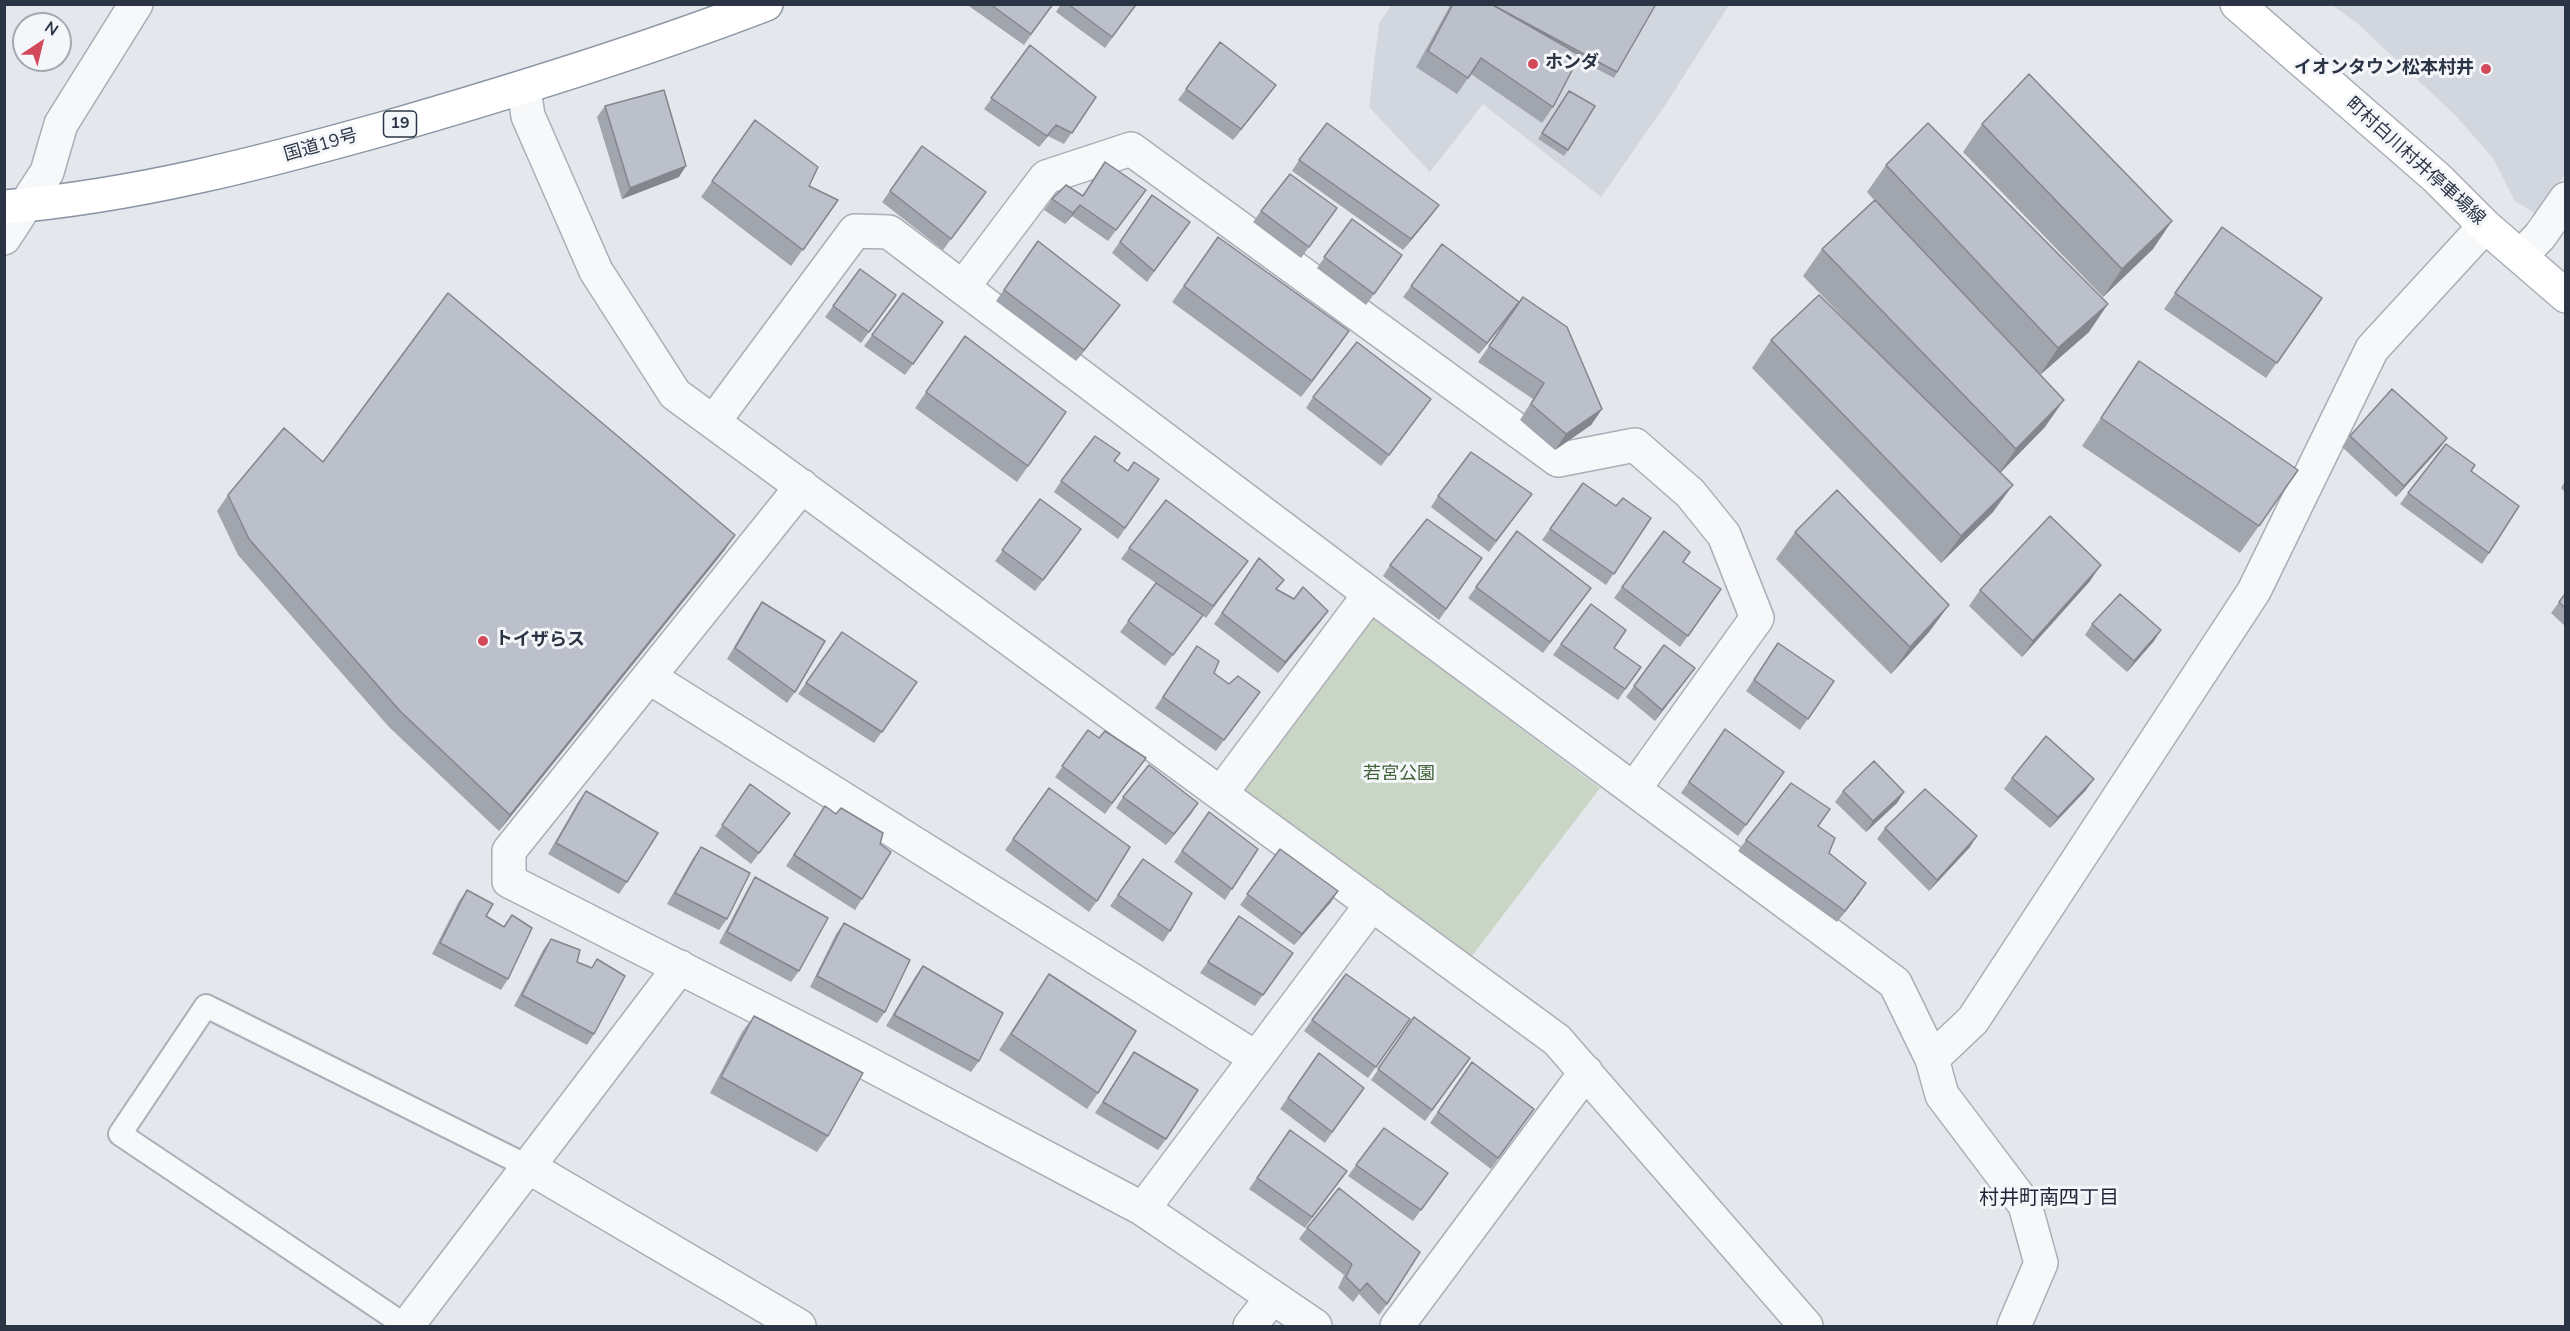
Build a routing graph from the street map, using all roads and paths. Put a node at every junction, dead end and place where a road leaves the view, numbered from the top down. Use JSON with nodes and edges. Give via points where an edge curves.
{"nodes":[{"id":1,"x":136,"y":4,"type":"edge"},
{"id":2,"x":766,"y":4,"type":"edge"},
{"id":3,"x":2237,"y":4,"type":"edge"},
{"id":4,"x":524,"y":88,"type":"junction"},
{"id":5,"x":2565,"y":199,"type":"edge"},
{"id":6,"x":14,"y":206,"type":"edge"},
{"id":7,"x":2485,"y":226,"type":"junction"},
{"id":8,"x":4,"y":237,"type":"edge"},
{"id":9,"x":2521,"y":256,"type":"junction"},
{"id":10,"x":963,"y":287,"type":"junction"},
{"id":11,"x":2565,"y":296,"type":"edge"},
{"id":12,"x":714,"y":421,"type":"junction"},
{"id":13,"x":802,"y":486,"type":"junction"},
{"id":14,"x":1370,"y":594,"type":"junction"},
{"id":15,"x":649,"y":677,"type":"junction"},
{"id":16,"x":1634,"y":789,"type":"junction"},
{"id":17,"x":1221,"y":793,"type":"junction"},
{"id":18,"x":1372,"y":903,"type":"junction"},
{"id":19,"x":680,"y":968,"type":"junction"},
{"id":20,"x":1256,"y":1058,"type":"junction"},
{"id":21,"x":1932,"y":1059,"type":"junction"},
{"id":22,"x":1586,"y":1072,"type":"junction"},
{"id":23,"x":527,"y":1166,"type":"junction"},
{"id":24,"x":1143,"y":1209,"type":"junction"},
{"id":25,"x":1272,"y":1298,"type":"junction"},
{"id":26,"x":406,"y":1326,"type":"edge"},
{"id":27,"x":799,"y":1326,"type":"edge"},
{"id":28,"x":1250,"y":1326,"type":"edge"},
{"id":29,"x":1315,"y":1326,"type":"edge"},
{"id":30,"x":1397,"y":1326,"type":"edge"},
{"id":31,"x":1806,"y":1326,"type":"edge"},
{"id":32,"x":2015,"y":1326,"type":"edge"}],
"edges":[{"from":1,"to":6,"type":"street","via":[[61,124],[47,172]]},
{"from":2,"to":4,"type":"main road","name":"国道19号","number":"19"},
{"from":3,"to":7,"type":"main road","name":"町村白川村井停車場線","via":[[2437,177]]},
{"from":4,"to":6,"type":"main road","name":"国道19号","number":"19","via":[[260,163],[142,188]]},
{"from":4,"to":12,"type":"street","via":[[528,116],[596,272],[675,394]]},
{"from":5,"to":9,"type":"street"},
{"from":6,"to":8,"type":"street"},
{"from":7,"to":9,"type":"main road","name":"町村白川村井停車場線"},
{"from":7,"to":21,"type":"street","via":[[2372,349],[2254,591],[1973,1020]]},
{"from":9,"to":11,"type":"main road","name":"町村白川村井停車場線"},
{"from":10,"to":12,"type":"street","via":[[889,232],[855,231]]},
{"from":10,"to":14,"type":"street"},
{"from":10,"to":16,"type":"street","via":[[1046,177],[1131,149],[1558,460],[1635,446],[1690,493],[1725,535],[1757,618]]},
{"from":12,"to":13,"type":"street"},
{"from":13,"to":15,"type":"street"},
{"from":13,"to":17,"type":"street"},
{"from":14,"to":16,"type":"street"},
{"from":14,"to":17,"type":"street"},
{"from":15,"to":19,"type":"street","via":[[509,851],[509,881]]},
{"from":15,"to":20,"type":"street"},
{"from":16,"to":21,"type":"street","via":[[1895,983]]},
{"from":17,"to":18,"type":"street"},
{"from":18,"to":20,"type":"street"},
{"from":18,"to":22,"type":"street","via":[[1557,1040]]},
{"from":19,"to":23,"type":"street"},
{"from":19,"to":24,"type":"street"},
{"from":20,"to":24,"type":"street"},
{"from":21,"to":32,"type":"street","via":[[1942,1095],[2025,1205],[2041,1263]]},
{"from":22,"to":30,"type":"street"},
{"from":22,"to":31,"type":"street"},
{"from":23,"to":26,"type":"street"},
{"from":23,"to":26,"type":"lane","via":[[206,1006],[120,1134]]},
{"from":23,"to":27,"type":"street"},
{"from":24,"to":25,"type":"street"},
{"from":25,"to":28,"type":"street"},
{"from":25,"to":29,"type":"street"}]}
